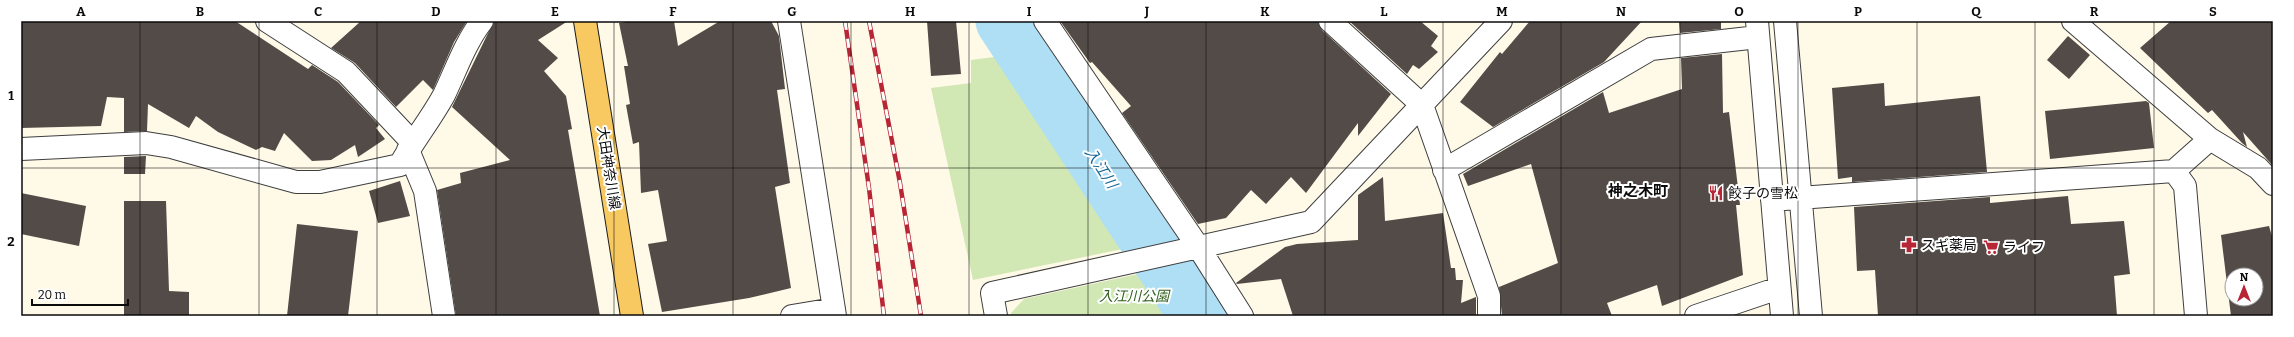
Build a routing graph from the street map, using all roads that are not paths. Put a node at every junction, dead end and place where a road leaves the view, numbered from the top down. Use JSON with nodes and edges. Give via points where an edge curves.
{"nodes":[{"id":1,"x":267,"y":21,"type":"edge"},
{"id":2,"x":482,"y":21,"type":"edge"},
{"id":3,"x":585,"y":21,"type":"edge"},
{"id":4,"x":789,"y":21,"type":"edge"},
{"id":5,"x":1046,"y":21,"type":"edge"},
{"id":6,"x":1330,"y":21,"type":"edge"},
{"id":7,"x":1501,"y":21,"type":"edge"},
{"id":8,"x":1785,"y":21,"type":"edge"},
{"id":9,"x":2073,"y":21,"type":"edge"},
{"id":10,"x":1757,"y":29,"type":"edge"},
{"id":11,"x":1422,"y":105,"type":"junction"},
{"id":12,"x":2210,"y":139,"type":"junction"},
{"id":13,"x":410,"y":146,"type":"junction"},
{"id":14,"x":21,"y":149,"type":"edge"},
{"id":15,"x":1444,"y":170,"type":"junction"},
{"id":16,"x":2174,"y":171,"type":"junction"},
{"id":17,"x":2273,"y":184,"type":"edge"},
{"id":18,"x":1801,"y":199,"type":"junction"},
{"id":19,"x":1772,"y":200,"type":"junction"},
{"id":20,"x":1196,"y":248,"type":"junction"},
{"id":21,"x":1779,"y":288,"type":"junction"},
{"id":22,"x":834,"y":313,"type":"edge"},
{"id":23,"x":444,"y":316,"type":"edge"},
{"id":24,"x":632,"y":316,"type":"edge"},
{"id":25,"x":792,"y":316,"type":"edge"},
{"id":26,"x":996,"y":316,"type":"edge"},
{"id":27,"x":1242,"y":316,"type":"edge"},
{"id":28,"x":1489,"y":316,"type":"edge"},
{"id":29,"x":1696,"y":316,"type":"edge"},
{"id":30,"x":1782,"y":316,"type":"edge"},
{"id":31,"x":1811,"y":316,"type":"edge"},
{"id":32,"x":2196,"y":316,"type":"edge"}],
"edges":[{"from":1,"to":13,"type":"street","via":[[346,72]]},
{"from":2,"to":13,"type":"street","via":[[474,31],[443,96]]},
{"from":3,"to":24,"type":"main road","name":"大田神奈川線"},
{"from":4,"to":22,"type":"street"},
{"from":5,"to":20,"type":"street"},
{"from":6,"to":11,"type":"street"},
{"from":7,"to":11,"type":"street"},
{"from":8,"to":18,"type":"street"},
{"from":9,"to":12,"type":"street"},
{"from":10,"to":15,"type":"street","via":[[1651,49]]},
{"from":10,"to":19,"type":"street"},
{"from":11,"to":15,"type":"street"},
{"from":11,"to":20,"type":"street","via":[[1311,222]]},
{"from":12,"to":16,"type":"street"},
{"from":12,"to":17,"type":"street","via":[[2258,168]]},
{"from":13,"to":14,"type":"street","via":[[400,165],[320,182],[296,182],[171,147],[146,143]]},
{"from":13,"to":23,"type":"street","via":[[426,191]]},
{"from":15,"to":28,"type":"street","via":[[1489,296]]},
{"from":16,"to":18,"type":"street"},
{"from":16,"to":32,"type":"street","via":[[2185,186]]},
{"from":18,"to":19,"type":"street"},
{"from":18,"to":31,"type":"street"},
{"from":19,"to":21,"type":"street"},
{"from":20,"to":26,"type":"street","via":[[992,293]]},
{"from":20,"to":27,"type":"street"},
{"from":21,"to":29,"type":"street"},
{"from":21,"to":30,"type":"street"},
{"from":22,"to":25,"type":"street"}]}
